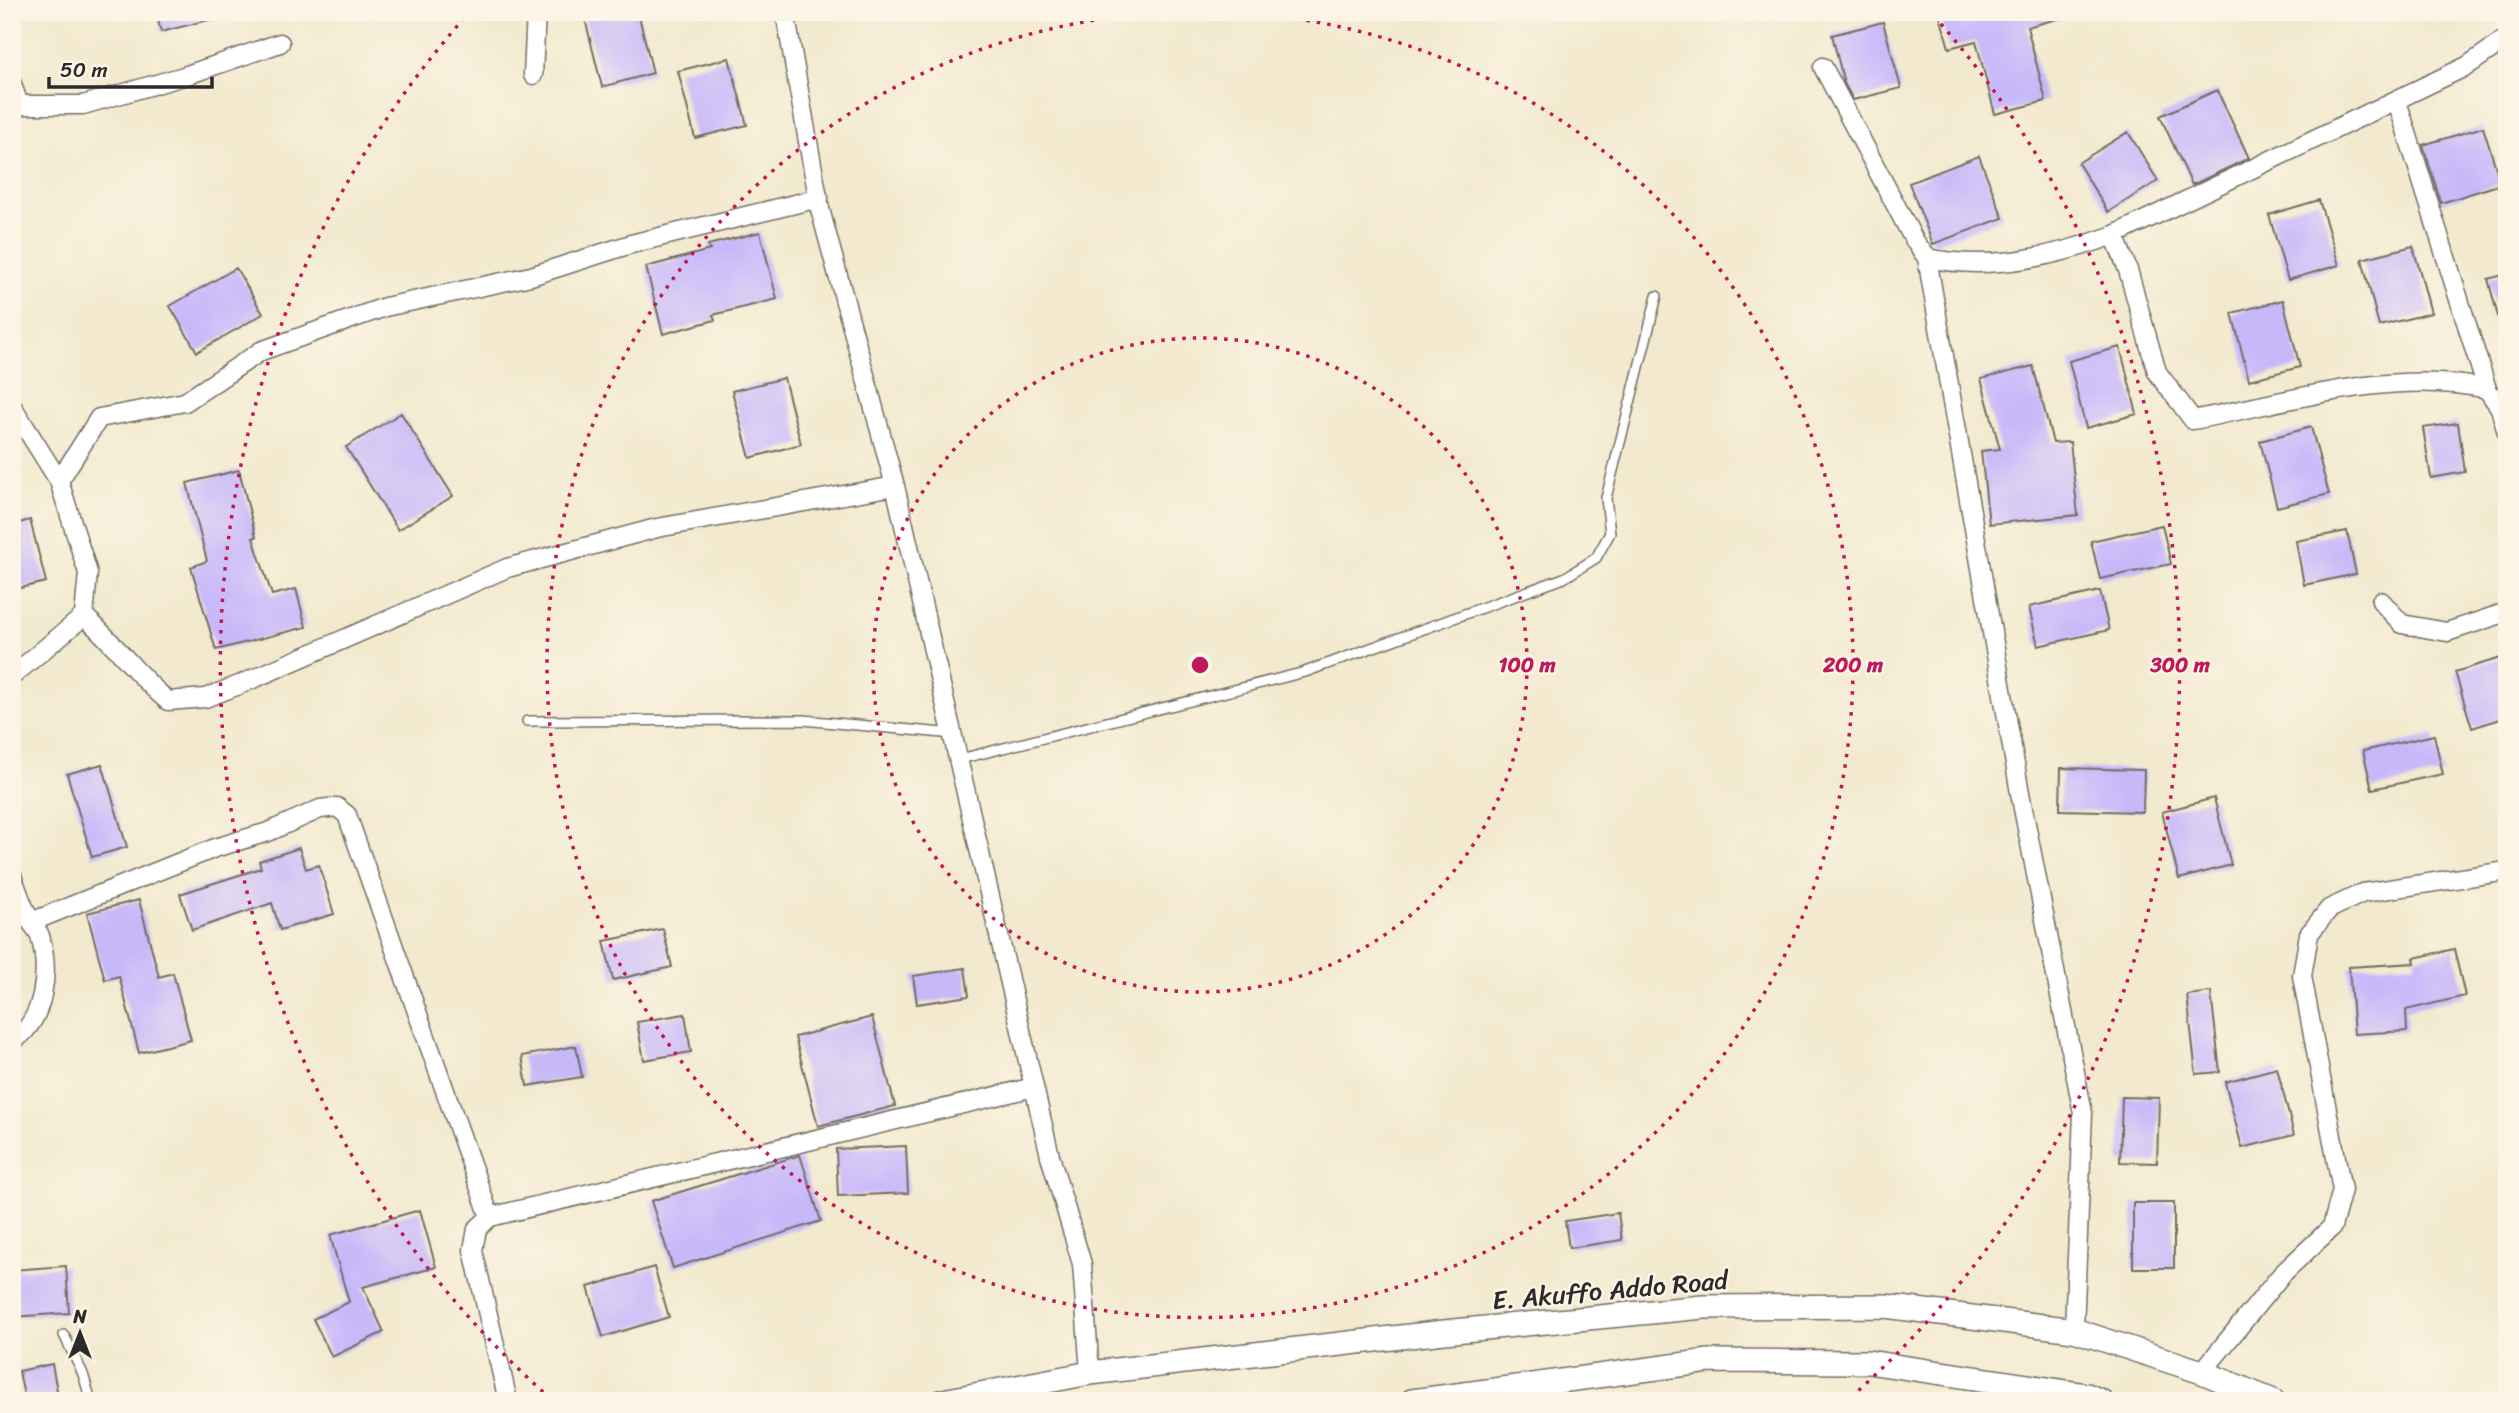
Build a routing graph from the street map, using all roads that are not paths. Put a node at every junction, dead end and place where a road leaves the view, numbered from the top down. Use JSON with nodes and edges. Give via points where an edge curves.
{"nodes":[{"id":1,"x":536,"y":12,"type":"edge"},
{"id":2,"x":785,"y":12,"type":"edge"},
{"id":3,"x":2507,"y":38,"type":"edge"},
{"id":4,"x":280,"y":43,"type":"dead end"},
{"id":5,"x":1823,"y":67,"type":"dead end"},
{"id":6,"x":534,"y":75,"type":"dead end"},
{"id":7,"x":12,"y":85,"type":"edge"},
{"id":8,"x":2397,"y":101,"type":"junction"},
{"id":9,"x":15,"y":107,"type":"edge"},
{"id":10,"x":819,"y":198,"type":"junction"},
{"id":11,"x":2114,"y":235,"type":"junction"},
{"id":12,"x":1927,"y":258,"type":"junction"},
{"id":13,"x":1657,"y":296,"type":"dead end"},
{"id":14,"x":2487,"y":389,"type":"junction"},
{"id":15,"x":12,"y":406,"type":"edge"},
{"id":16,"x":2507,"y":433,"type":"edge"},
{"id":17,"x":59,"y":481,"type":"junction"},
{"id":18,"x":895,"y":486,"type":"junction"},
{"id":19,"x":2381,"y":600,"type":"dead end"},
{"id":20,"x":2507,"y":612,"type":"edge"},
{"id":21,"x":84,"y":616,"type":"junction"},
{"id":22,"x":12,"y":676,"type":"edge"},
{"id":23,"x":527,"y":721,"type":"dead end"},
{"id":24,"x":954,"y":734,"type":"junction"},
{"id":25,"x":960,"y":759,"type":"junction"},
{"id":26,"x":2507,"y":871,"type":"edge"},
{"id":27,"x":12,"y":876,"type":"edge"},
{"id":28,"x":31,"y":922,"type":"junction"},
{"id":29,"x":12,"y":1041,"type":"edge"},
{"id":30,"x":1034,"y":1087,"type":"junction"},
{"id":31,"x":490,"y":1217,"type":"junction"},
{"id":32,"x":2074,"y":1330,"type":"junction"},
{"id":33,"x":64,"y":1335,"type":"dead end"},
{"id":34,"x":2202,"y":1372,"type":"junction"},
{"id":35,"x":1090,"y":1373,"type":"junction"},
{"id":36,"x":91,"y":1401,"type":"edge"},
{"id":37,"x":508,"y":1401,"type":"edge"},
{"id":38,"x":943,"y":1401,"type":"edge"},
{"id":39,"x":1412,"y":1401,"type":"edge"},
{"id":40,"x":2101,"y":1401,"type":"edge"},
{"id":41,"x":2273,"y":1401,"type":"edge"}],
"edges":[{"from":1,"to":6,"type":"street"},
{"from":2,"to":10,"type":"street"},
{"from":3,"to":8,"type":"street","via":[[2467,66]]},
{"from":4,"to":9,"type":"street","via":[[83,105]]},
{"from":5,"to":12,"type":"street"},
{"from":7,"to":9,"type":"street"},
{"from":8,"to":11,"type":"street"},
{"from":8,"to":14,"type":"street"},
{"from":10,"to":17,"type":"street","via":[[631,244],[531,276],[385,307],[294,338],[261,351],[185,402],[99,418]]},
{"from":10,"to":18,"type":"street"},
{"from":11,"to":12,"type":"street","via":[[2032,260],[1951,263]]},
{"from":11,"to":14,"type":"street","via":[[2157,372],[2193,420],[2381,383],[2453,382]]},
{"from":12,"to":32,"type":"street","via":[[2020,793],[2083,1113]]},
{"from":13,"to":25,"type":"lane","via":[[1606,498],[1610,533],[1595,558],[1564,578],[1305,672]]},
{"from":14,"to":16,"type":"street","via":[[2500,408]]},
{"from":15,"to":17,"type":"street"},
{"from":17,"to":21,"type":"street","via":[[88,573]]},
{"from":18,"to":21,"type":"street","via":[[657,528],[507,568],[205,698],[168,701],[139,678]]},
{"from":18,"to":24,"type":"street"},
{"from":19,"to":20,"type":"street","via":[[2402,624],[2447,632]]},
{"from":21,"to":22,"type":"street"},
{"from":23,"to":24,"type":"lane","via":[[803,720]]},
{"from":24,"to":25,"type":"street"},
{"from":25,"to":30,"type":"street"},
{"from":26,"to":34,"type":"street","via":[[2364,893],[2329,909],[2309,933],[2302,976],[2342,1190],[2332,1227],[2282,1275]]},
{"from":27,"to":28,"type":"street"},
{"from":28,"to":29,"type":"street","via":[[39,932],[44,953],[43,985],[38,1013]]},
{"from":28,"to":31,"type":"street","via":[[320,808],[337,807],[347,815]]},
{"from":30,"to":31,"type":"street"},
{"from":30,"to":35,"type":"street","via":[[1082,1264]]},
{"from":31,"to":37,"type":"street","via":[[477,1229],[473,1250]]},
{"from":32,"to":34,"type":"main road","name":"E. Akuffo Addo Road"},
{"from":32,"to":35,"type":"main road","name":"E. Akuffo Addo Road","via":[[1885,1306],[1703,1307]]},
{"from":33,"to":36,"type":"lane"},
{"from":34,"to":41,"type":"main road","name":"E. Akuffo Addo Road"},
{"from":35,"to":38,"type":"main road","name":"E. Akuffo Addo Road"},
{"from":39,"to":40,"type":"main road","via":[[1709,1362],[1868,1362],[2087,1395]]}]}
